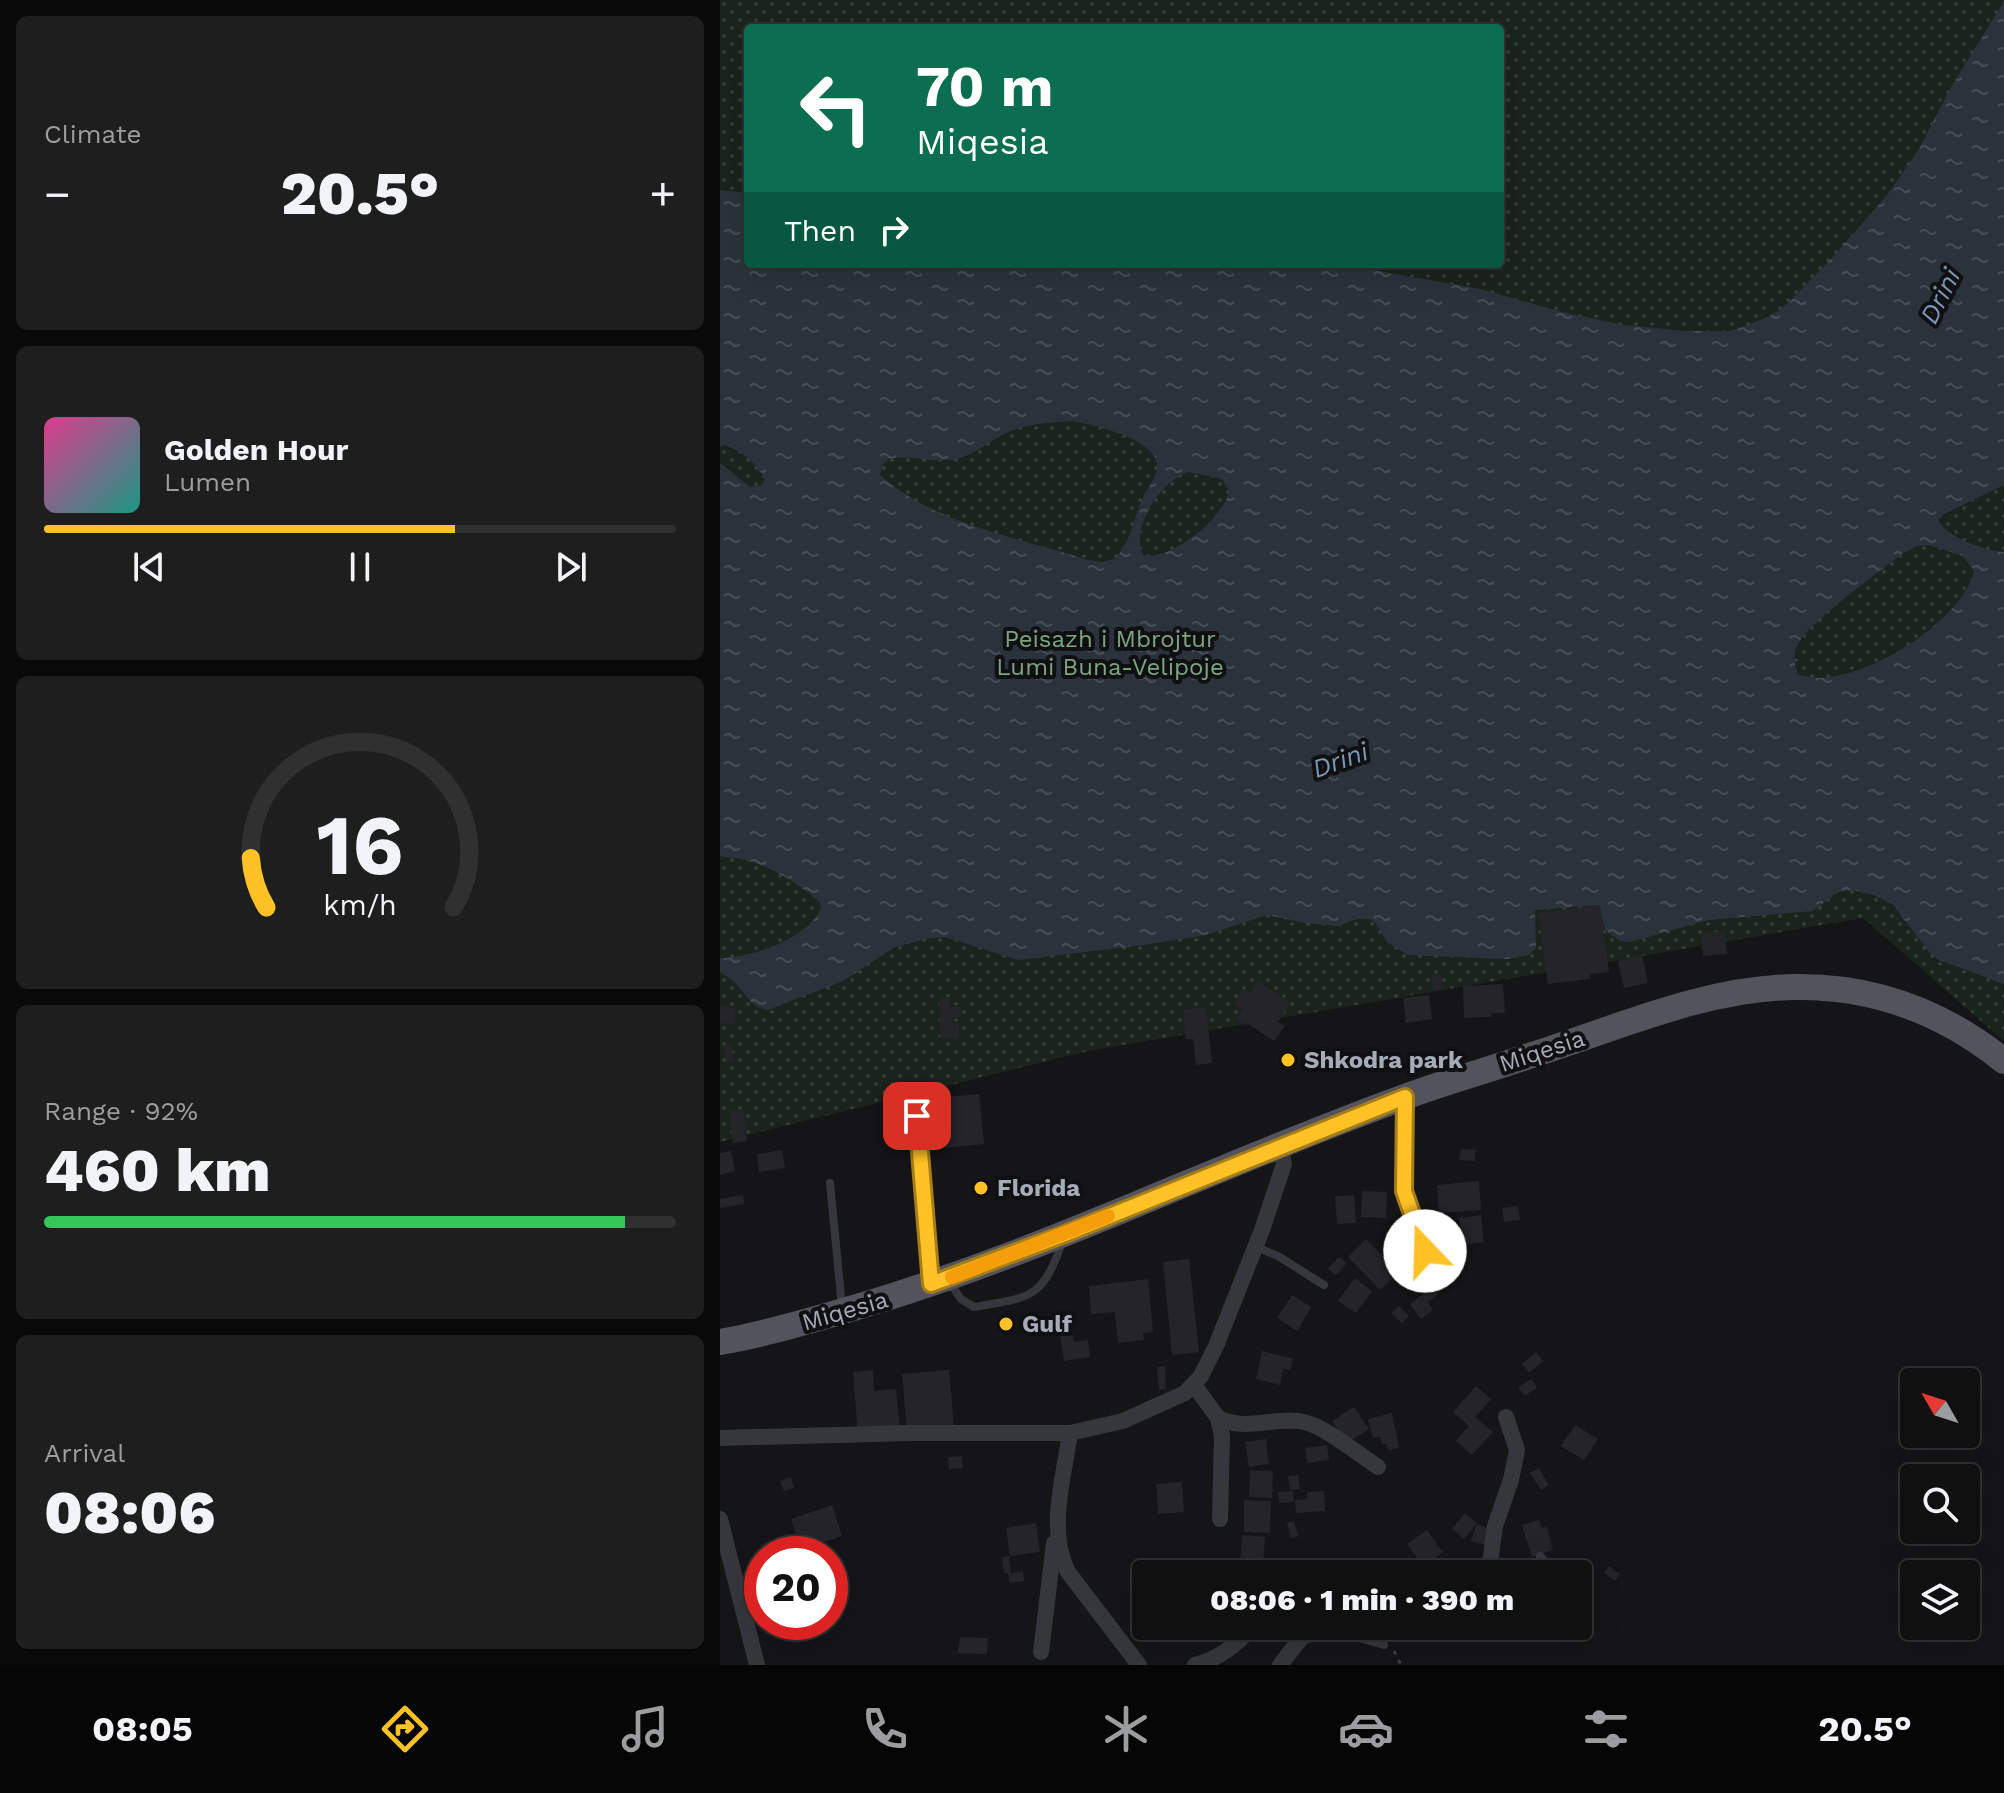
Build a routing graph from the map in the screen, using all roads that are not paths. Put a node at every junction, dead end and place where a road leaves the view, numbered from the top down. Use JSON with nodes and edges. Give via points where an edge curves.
{"nodes":[{"id":1,"x":2004,"y":1061,"type":"edge"},
{"id":2,"x":915,"y":1088,"type":"dead end"},
{"id":3,"x":1405,"y":1097,"type":"junction"},
{"id":4,"x":1280,"y":1145,"type":"junction"},
{"id":5,"x":830,"y":1183,"type":"dead end"},
{"id":6,"x":1065,"y":1234,"type":"junction"},
{"id":7,"x":1255,"y":1247,"type":"junction"},
{"id":8,"x":1442,"y":1280,"type":"dead end"},
{"id":9,"x":939,"y":1281,"type":"junction"},
{"id":10,"x":1324,"y":1285,"type":"dead end"},
{"id":11,"x":842,"y":1312,"type":"junction"},
{"id":12,"x":720,"y":1342,"type":"edge"},
{"id":13,"x":1194,"y":1385,"type":"junction"},
{"id":14,"x":1506,"y":1417,"type":"dead end"},
{"id":15,"x":1218,"y":1418,"type":"junction"},
{"id":16,"x":1070,"y":1433,"type":"junction"},
{"id":17,"x":720,"y":1438,"type":"edge"},
{"id":18,"x":1378,"y":1467,"type":"dead end"},
{"id":19,"x":720,"y":1519,"type":"edge"},
{"id":20,"x":1220,"y":1519,"type":"dead end"},
{"id":21,"x":1058,"y":1522,"type":"junction"},
{"id":22,"x":1540,"y":1556,"type":"dead end"},
{"id":23,"x":1490,"y":1560,"type":"edge"},
{"id":24,"x":1544,"y":1560,"type":"edge"},
{"id":25,"x":1242,"y":1640,"type":"edge"},
{"id":26,"x":1300,"y":1640,"type":"edge"},
{"id":27,"x":1364,"y":1640,"type":"edge"},
{"id":28,"x":1384,"y":1645,"type":"road end"},
{"id":29,"x":1041,"y":1652,"type":"dead end"},
{"id":30,"x":758,"y":1664,"type":"edge"},
{"id":31,"x":1139,"y":1665,"type":"edge"},
{"id":32,"x":1195,"y":1665,"type":"edge"},
{"id":33,"x":1280,"y":1665,"type":"edge"}],
"edges":[{"from":1,"to":3,"type":"main road","name":"Miqesia","via":[[1963,1030],[1919,1008],[1880,995],[1793,987],[1682,1006]]},
{"from":2,"to":9,"type":"lane"},
{"from":3,"to":4,"type":"main road","name":"Miqesia"},
{"from":3,"to":8,"type":"lane","via":[[1404,1191],[1425,1251]]},
{"from":4,"to":6,"type":"main road","name":"Miqesia"},
{"from":4,"to":7,"type":"street","via":[[1284,1164]]},
{"from":5,"to":11,"type":"lane"},
{"from":6,"to":9,"type":"main road","name":"Miqesia"},
{"from":6,"to":9,"type":"lane","via":[[1051,1274],[1037,1291],[974,1307]]},
{"from":7,"to":10,"type":"lane"},
{"from":7,"to":13,"type":"street","via":[[1216,1346]]},
{"from":9,"to":11,"type":"main road","name":"Miqesia"},
{"from":11,"to":12,"type":"main road","name":"Miqesia"},
{"from":13,"to":15,"type":"street"},
{"from":13,"to":16,"type":"street","via":[[1123,1421]]},
{"from":14,"to":23,"type":"street","via":[[1517,1450]]},
{"from":15,"to":18,"type":"street","via":[[1244,1425],[1301,1421]]},
{"from":15,"to":20,"type":"street"},
{"from":16,"to":17,"type":"street"},
{"from":16,"to":21,"type":"street"},
{"from":19,"to":30,"type":"street"},
{"from":21,"to":29,"type":"street"},
{"from":21,"to":31,"type":"street","via":[[1068,1572]]},
{"from":22,"to":24,"type":"lane"},
{"from":25,"to":32,"type":"street"},
{"from":26,"to":33,"type":"street"},
{"from":27,"to":28,"type":"lane"}]}
